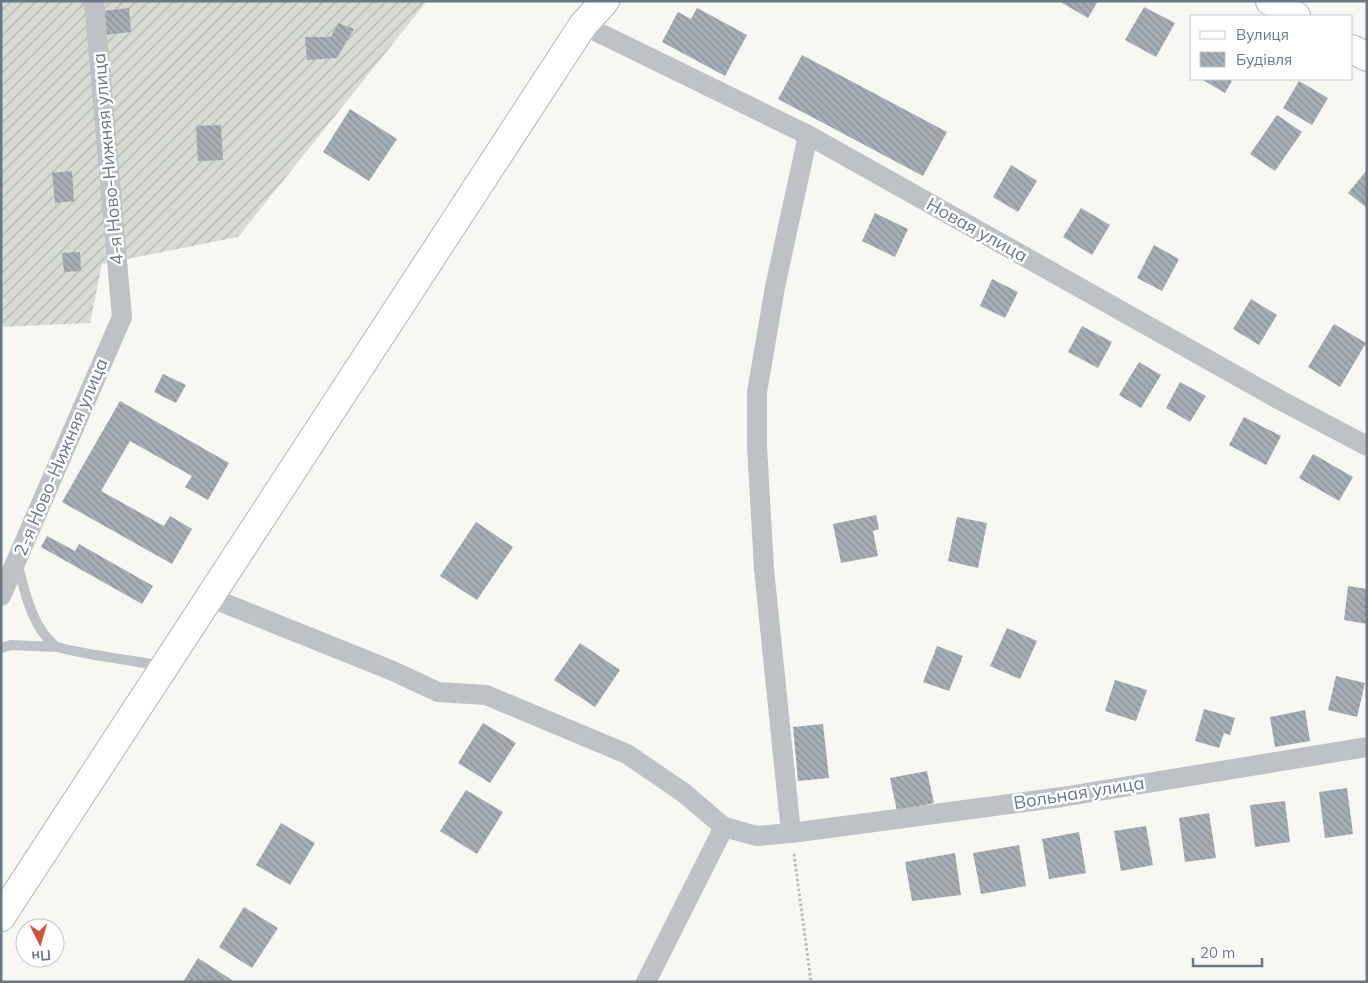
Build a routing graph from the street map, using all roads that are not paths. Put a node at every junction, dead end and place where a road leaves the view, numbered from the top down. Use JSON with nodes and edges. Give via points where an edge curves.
{"nodes":[{"id":1,"x":94,"y":1,"type":"edge"},
{"id":2,"x":605,"y":1,"type":"edge"},
{"id":3,"x":1270,"y":1,"type":"edge"},
{"id":4,"x":1294,"y":15,"type":"edge"},
{"id":5,"x":583,"y":25,"type":"junction"},
{"id":6,"x":1353,"y":49,"type":"edge"},
{"id":7,"x":1367,"y":57,"type":"edge"},
{"id":8,"x":808,"y":135,"type":"junction"},
{"id":9,"x":122,"y":317,"type":"joint"},
{"id":10,"x":1367,"y":446,"type":"edge"},
{"id":11,"x":17,"y":561,"type":"junction"},
{"id":12,"x":1,"y":596,"type":"edge"},
{"id":13,"x":208,"y":597,"type":"junction"},
{"id":14,"x":56,"y":647,"type":"junction"},
{"id":15,"x":1,"y":648,"type":"edge"},
{"id":16,"x":164,"y":666,"type":"junction"},
{"id":17,"x":1367,"y":747,"type":"edge"},
{"id":18,"x":724,"y":826,"type":"junction"},
{"id":19,"x":791,"y":833,"type":"junction"},
{"id":20,"x":1,"y":917,"type":"edge"},
{"id":21,"x":646,"y":982,"type":"edge"}],
"edges":[{"from":1,"to":9,"type":"street","name":"4-я Ново-Нижняя улица"},
{"from":2,"to":5,"type":"main road"},
{"from":3,"to":4,"type":"main road"},
{"from":5,"to":8,"type":"street","name":"Новая улица"},
{"from":5,"to":13,"type":"main road"},
{"from":6,"to":7,"type":"main road"},
{"from":8,"to":10,"type":"street","name":"Новая улица"},
{"from":8,"to":19,"type":"street","via":[[775,287],[757,392],[764,570]]},
{"from":9,"to":11,"type":"street","name":"2-я Ново-Нижняя улица"},
{"from":11,"to":12,"type":"street","name":"2-я Ново-Нижняя улица"},
{"from":11,"to":14,"type":"lane","via":[[27,600],[41,630]]},
{"from":13,"to":16,"type":"main road"},
{"from":13,"to":18,"type":"street","via":[[438,692],[486,696],[627,754],[684,793]]},
{"from":14,"to":15,"type":"lane","via":[[12,645]]},
{"from":14,"to":16,"type":"lane"},
{"from":16,"to":20,"type":"main road"},
{"from":17,"to":19,"type":"street","name":"Вольная улица","via":[[1062,796]]},
{"from":18,"to":19,"type":"street","name":"Вольная улица","via":[[757,836]]},
{"from":18,"to":21,"type":"street"}]}
